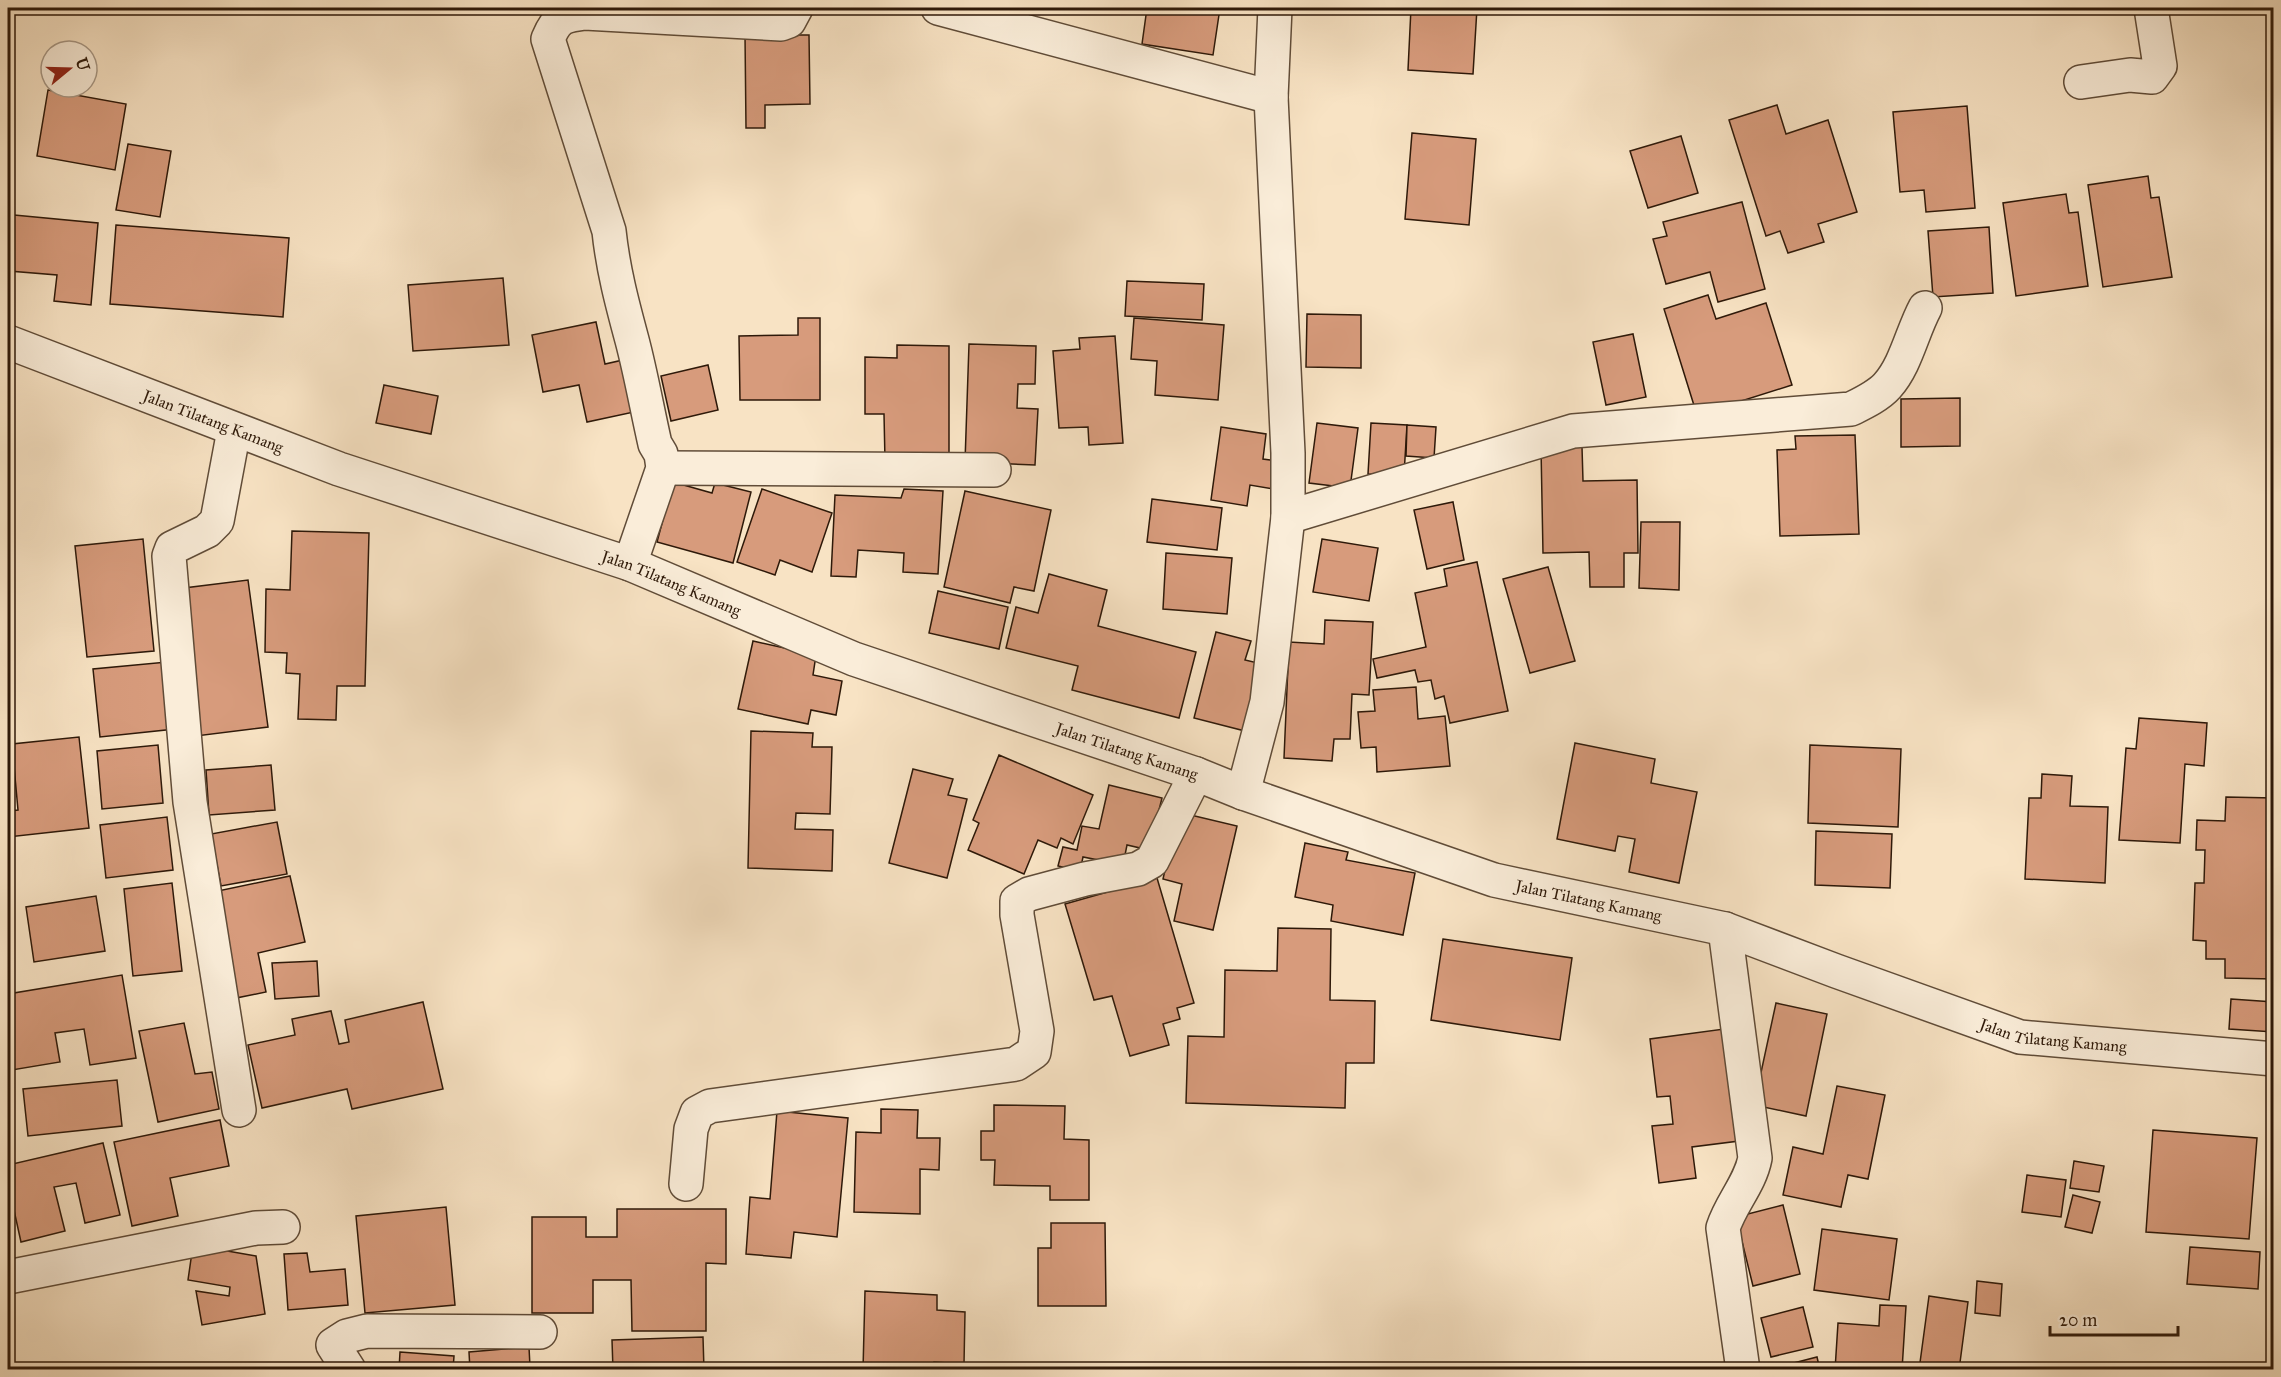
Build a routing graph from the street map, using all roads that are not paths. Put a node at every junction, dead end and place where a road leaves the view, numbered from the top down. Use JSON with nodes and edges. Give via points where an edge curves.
{"nodes":[{"id":1,"x":796,"y":8,"type":"edge"},
{"id":2,"x":938,"y":8,"type":"edge"},
{"id":3,"x":1275,"y":8,"type":"edge"},
{"id":4,"x":2151,"y":8,"type":"edge"},
{"id":5,"x":2081,"y":82,"type":"dead end"},
{"id":6,"x":1271,"y":97,"type":"junction"},
{"id":7,"x":1925,"y":308,"type":"dead end"},
{"id":8,"x":8,"y":342,"type":"edge"},
{"id":9,"x":234,"y":430,"type":"junction"},
{"id":10,"x":663,"y":468,"type":"junction"},
{"id":11,"x":994,"y":470,"type":"dead end"},
{"id":12,"x":1288,"y":517,"type":"junction"},
{"id":13,"x":630,"y":564,"type":"junction"},
{"id":14,"x":1196,"y":774,"type":"junction"},
{"id":15,"x":1243,"y":794,"type":"junction"},
{"id":16,"x":1725,"y":929,"type":"junction"},
{"id":17,"x":2274,"y":1059,"type":"edge"},
{"id":18,"x":239,"y":1110,"type":"dead end"},
{"id":19,"x":687,"y":1184,"type":"dead end"},
{"id":20,"x":283,"y":1227,"type":"dead end"},
{"id":21,"x":8,"y":1277,"type":"edge"},
{"id":22,"x":540,"y":1332,"type":"dead end"},
{"id":23,"x":349,"y":1370,"type":"edge"},
{"id":24,"x":1743,"y":1370,"type":"edge"}],
"edges":[{"from":1,"to":10,"type":"street","via":[[789,21],[781,24],[569,15],[554,24],[548,39],[609,231],[620,300]]},
{"from":2,"to":6,"type":"street"},
{"from":3,"to":6,"type":"street"},
{"from":4,"to":5,"type":"street","via":[[2160,66],[2152,77],[2130,75]]},
{"from":6,"to":12,"type":"street"},
{"from":7,"to":12,"type":"street","via":[[1906,354],[1887,385],[1851,409],[1573,431]]},
{"from":8,"to":9,"type":"street","name":"Jalan Tilatang Kamang"},
{"from":9,"to":13,"type":"street","name":"Jalan Tilatang Kamang","via":[[339,469]]},
{"from":9,"to":18,"type":"street","via":[[217,521],[207,531],[172,548],[169,556],[190,802]]},
{"from":10,"to":11,"type":"street"},
{"from":10,"to":13,"type":"street"},
{"from":12,"to":15,"type":"street","via":[[1267,702]]},
{"from":13,"to":14,"type":"street","name":"Jalan Tilatang Kamang","via":[[854,659]]},
{"from":14,"to":15,"type":"street","name":"Jalan Tilatang Kamang"},
{"from":14,"to":19,"type":"street","via":[[1152,861],[1138,869],[1085,879],[1017,901],[1037,1031],[1034,1052],[1016,1064],[710,1106],[697,1113],[691,1129]]},
{"from":15,"to":16,"type":"street","name":"Jalan Tilatang Kamang","via":[[1494,880]]},
{"from":16,"to":17,"type":"street","name":"Jalan Tilatang Kamang","via":[[2020,1037]]},
{"from":16,"to":24,"type":"street","via":[[1755,1158],[1752,1174],[1723,1228]]},
{"from":20,"to":21,"type":"street","via":[[256,1228]]},
{"from":22,"to":23,"type":"street","via":[[367,1331],[333,1345]]}]}
